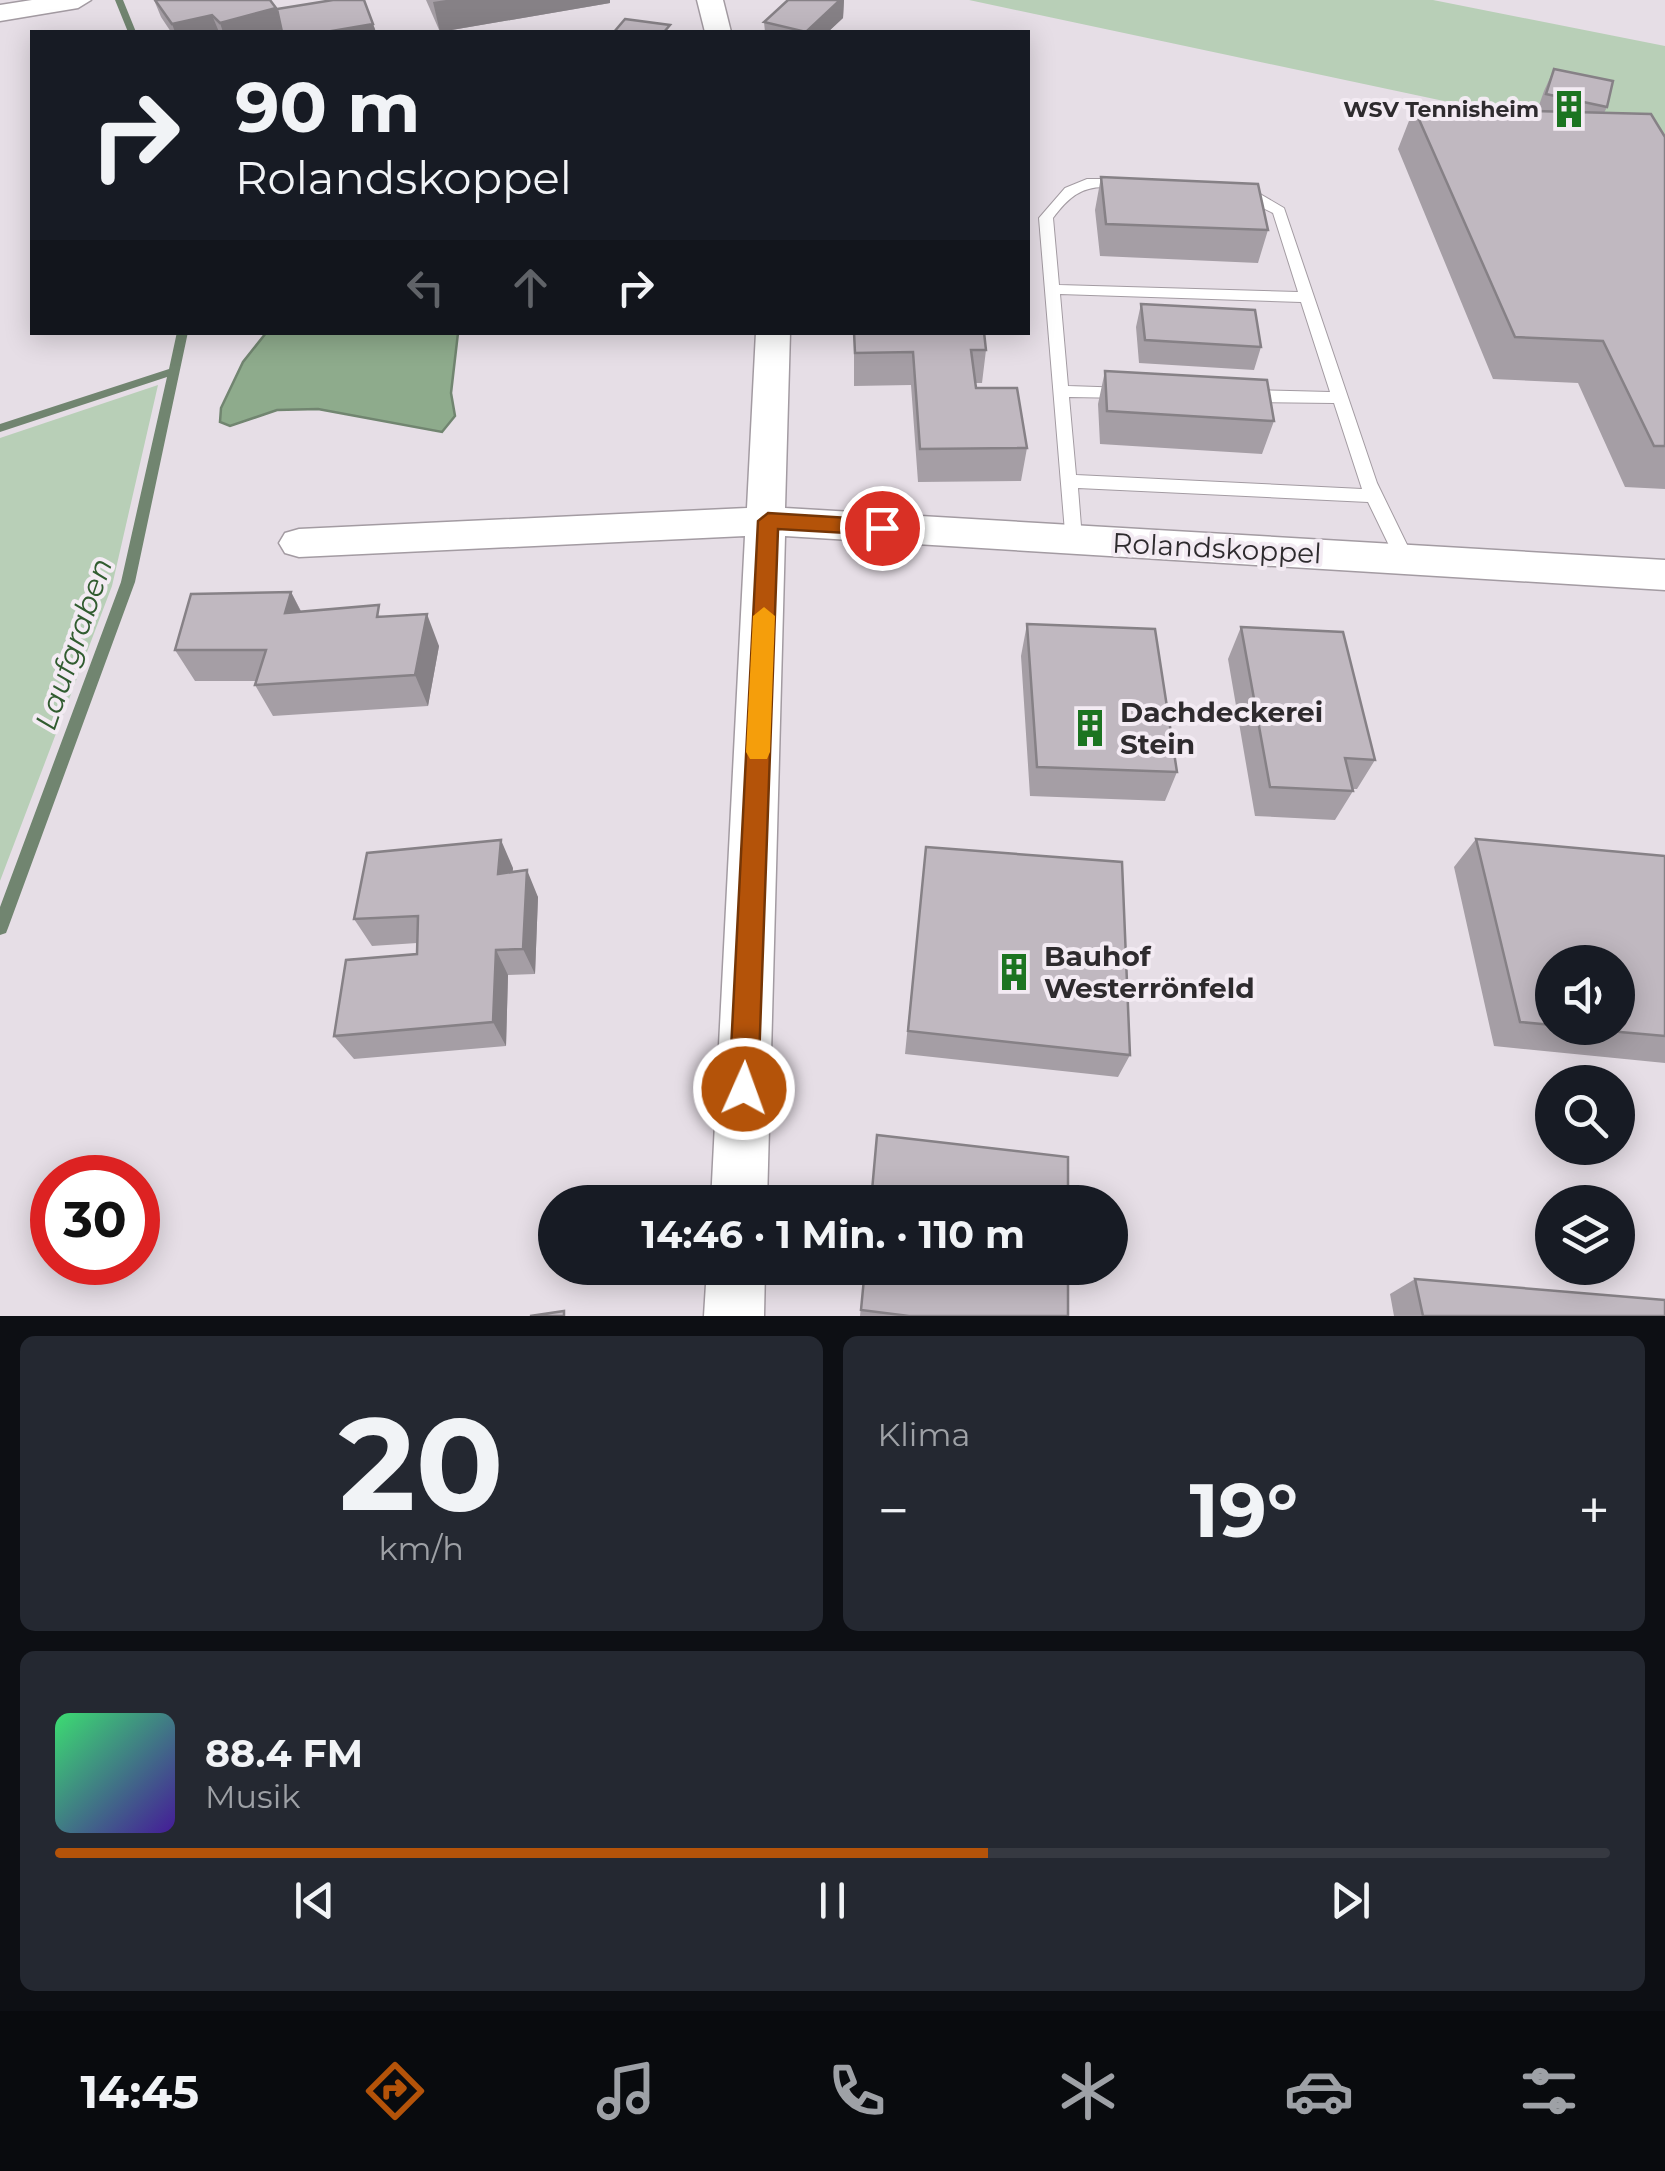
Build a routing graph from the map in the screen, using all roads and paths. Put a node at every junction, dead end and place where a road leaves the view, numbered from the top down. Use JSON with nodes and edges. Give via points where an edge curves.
{"nodes":[{"id":1,"x":78,"y":0,"type":"edge"},
{"id":2,"x":710,"y":0,"type":"edge"},
{"id":3,"x":0,"y":13,"type":"edge"},
{"id":4,"x":718,"y":30,"type":"edge"},
{"id":5,"x":1134,"y":183,"type":"edge"},
{"id":6,"x":1219,"y":188,"type":"edge"},
{"id":7,"x":1052,"y":289,"type":"junction"},
{"id":8,"x":1305,"y":297,"type":"junction"},
{"id":9,"x":773,"y":335,"type":"edge"},
{"id":10,"x":1062,"y":391,"type":"junction"},
{"id":11,"x":1141,"y":393,"type":"edge"},
{"id":12,"x":1220,"y":395,"type":"edge"},
{"id":13,"x":1339,"y":398,"type":"junction"},
{"id":14,"x":1069,"y":482,"type":"junction"},
{"id":15,"x":1374,"y":496,"type":"junction"},
{"id":16,"x":768,"y":521,"type":"junction"},
{"id":17,"x":1073,"y":539,"type":"junction"},
{"id":18,"x":299,"y":543,"type":"dead end"},
{"id":19,"x":1405,"y":559,"type":"junction"},
{"id":20,"x":1665,"y":575,"type":"edge"},
{"id":21,"x":740,"y":1185,"type":"edge"},
{"id":22,"x":735,"y":1285,"type":"edge"},
{"id":23,"x":734,"y":1316,"type":"edge"}],
"edges":[{"from":1,"to":3,"type":"street"},
{"from":2,"to":4,"type":"street"},
{"from":5,"to":7,"type":"lane","via":[[1082,182],[1063,194],[1046,218]]},
{"from":6,"to":8,"type":"lane","via":[[1250,194],[1279,211]]},
{"from":7,"to":8,"type":"lane"},
{"from":7,"to":10,"type":"lane"},
{"from":8,"to":13,"type":"lane"},
{"from":9,"to":16,"type":"street"},
{"from":10,"to":11,"type":"lane"},
{"from":10,"to":14,"type":"lane"},
{"from":12,"to":13,"type":"lane"},
{"from":13,"to":15,"type":"lane"},
{"from":14,"to":15,"type":"lane"},
{"from":14,"to":17,"type":"lane"},
{"from":15,"to":19,"type":"lane"},
{"from":16,"to":17,"type":"street","name":"Rolandskoppel"},
{"from":16,"to":18,"type":"street","name":"Rolandskoppel"},
{"from":16,"to":21,"type":"street"},
{"from":17,"to":19,"type":"street","name":"Rolandskoppel"},
{"from":19,"to":20,"type":"street","name":"Rolandskoppel"},
{"from":22,"to":23,"type":"street"}]}
